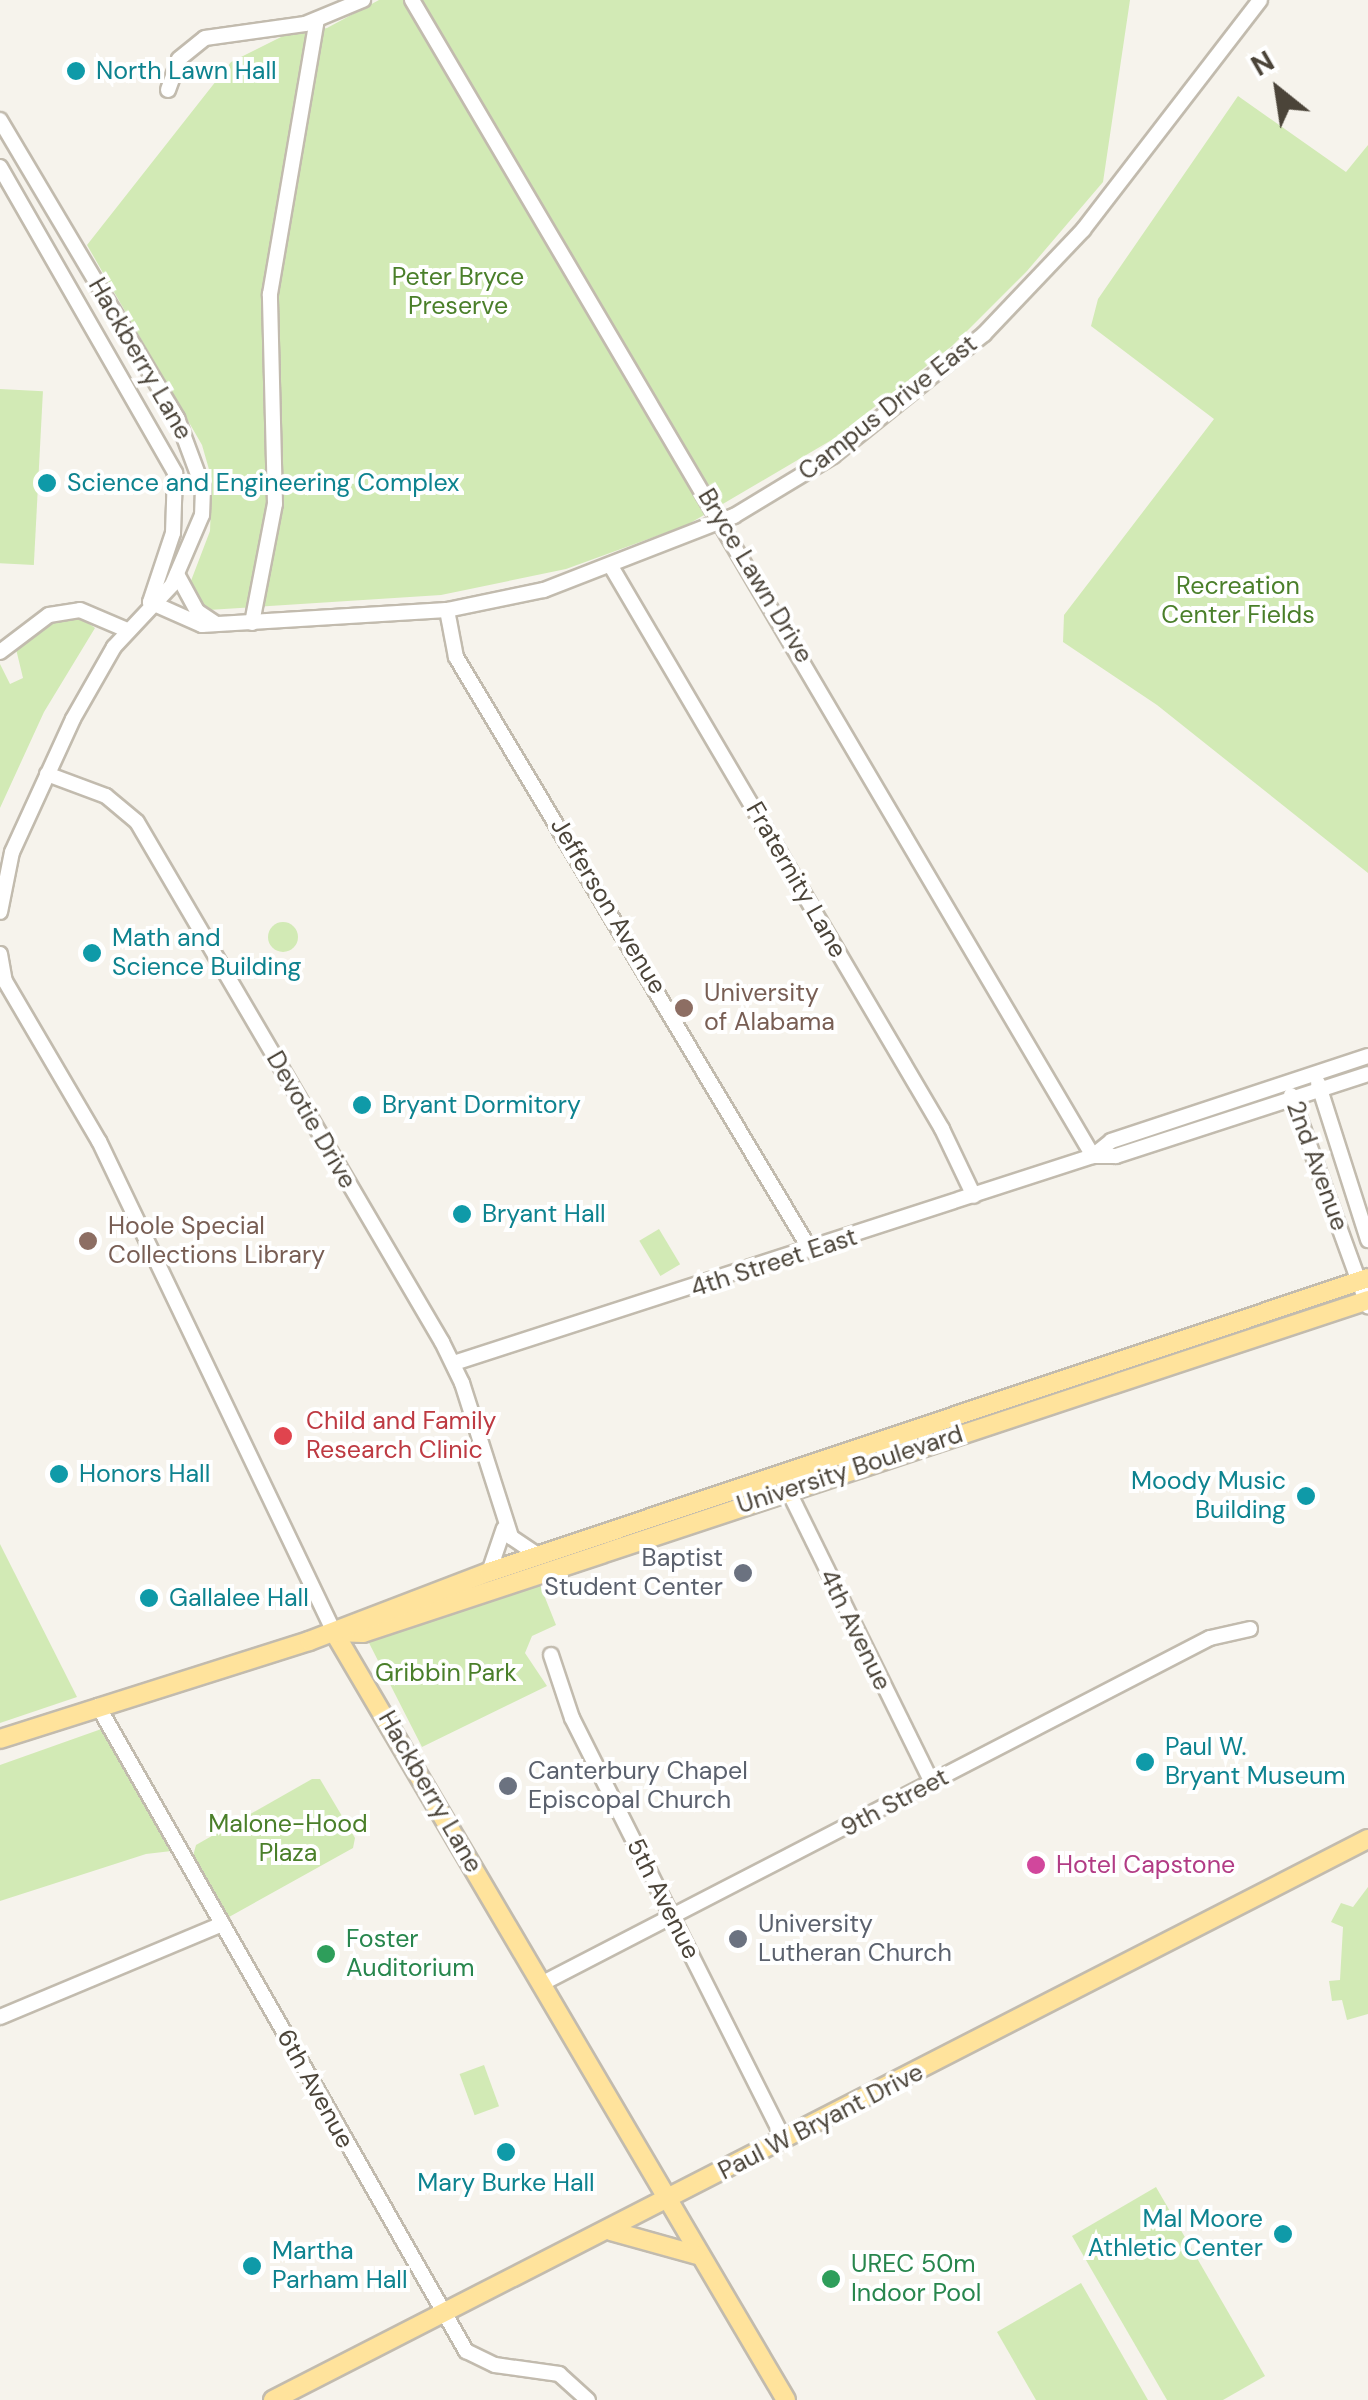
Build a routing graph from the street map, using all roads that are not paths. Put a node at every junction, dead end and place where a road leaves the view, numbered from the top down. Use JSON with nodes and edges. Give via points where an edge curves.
{"nodes":[{"id":1,"x":363,"y":0,"type":"edge"},
{"id":2,"x":412,"y":0,"type":"edge"},
{"id":3,"x":1260,"y":0,"type":"edge"},
{"id":4,"x":317,"y":20,"type":"junction"},
{"id":5,"x":168,"y":90,"type":"dead end"},
{"id":6,"x":0,"y":120,"type":"edge"},
{"id":7,"x":0,"y":167,"type":"edge"},
{"id":8,"x":722,"y":522,"type":"junction"},
{"id":9,"x":612,"y":568,"type":"junction"},
{"id":10,"x":177,"y":574,"type":"junction"},
{"id":11,"x":150,"y":602,"type":"junction"},
{"id":12,"x":447,"y":610,"type":"junction"},
{"id":13,"x":216,"y":624,"type":"junction"},
{"id":14,"x":252,"y":624,"type":"junction"},
{"id":15,"x":127,"y":630,"type":"junction"},
{"id":16,"x":0,"y":652,"type":"edge"},
{"id":17,"x":47,"y":774,"type":"junction"},
{"id":18,"x":0,"y":912,"type":"edge"},
{"id":19,"x":0,"y":954,"type":"edge"},
{"id":20,"x":1368,"y":1056,"type":"edge"},
{"id":21,"x":1315,"y":1074,"type":"junction"},
{"id":22,"x":1368,"y":1074,"type":"edge"},
{"id":23,"x":1287,"y":1083,"type":"junction"},
{"id":24,"x":1320,"y":1090,"type":"junction"},
{"id":25,"x":1293,"y":1100,"type":"junction"},
{"id":26,"x":1093,"y":1156,"type":"junction"},
{"id":27,"x":974,"y":1196,"type":"junction"},
{"id":28,"x":1368,"y":1240,"type":"edge"},
{"id":29,"x":811,"y":1252,"type":"junction"},
{"id":30,"x":1363,"y":1279,"type":"edge"},
{"id":31,"x":1367,"y":1302,"type":"edge"},
{"id":32,"x":454,"y":1363,"type":"junction"},
{"id":33,"x":785,"y":1483,"type":"junction"},
{"id":34,"x":505,"y":1522,"type":"junction"},
{"id":35,"x":540,"y":1556,"type":"junction"},
{"id":36,"x":489,"y":1572,"type":"junction"},
{"id":37,"x":1250,"y":1630,"type":"dead end"},
{"id":38,"x":334,"y":1632,"type":"junction"},
{"id":39,"x":551,"y":1655,"type":"dead end"},
{"id":40,"x":98,"y":1706,"type":"junction"},
{"id":41,"x":0,"y":1738,"type":"edge"},
{"id":42,"x":932,"y":1783,"type":"junction"},
{"id":43,"x":1368,"y":1840,"type":"edge"},
{"id":44,"x":674,"y":1918,"type":"junction"},
{"id":45,"x":222,"y":1924,"type":"junction"},
{"id":46,"x":541,"y":1984,"type":"junction"},
{"id":47,"x":0,"y":2017,"type":"edge"},
{"id":48,"x":784,"y":2140,"type":"junction"},
{"id":49,"x":666,"y":2203,"type":"junction"},
{"id":50,"x":611,"y":2231,"type":"junction"},
{"id":51,"x":697,"y":2254,"type":"junction"},
{"id":52,"x":442,"y":2316,"type":"junction"},
{"id":53,"x":272,"y":2400,"type":"edge"},
{"id":54,"x":588,"y":2400,"type":"edge"},
{"id":55,"x":786,"y":2400,"type":"edge"}],
"edges":[{"from":1,"to":4,"type":"street"},
{"from":2,"to":8,"type":"street","name":"Bryce Lawn Drive"},
{"from":3,"to":8,"type":"street","name":"Campus Drive East","via":[[1084,230],[984,334],[833,456]]},
{"from":4,"to":5,"type":"street","via":[[205,38],[179,59]]},
{"from":4,"to":14,"type":"street","via":[[270,294],[274,504]]},
{"from":6,"to":10,"type":"street","name":"Hackberry Lane","via":[[199,466],[202,515]]},
{"from":7,"to":11,"type":"street","name":"Hackberry Lane","via":[[174,472],[173,533]]},
{"from":8,"to":9,"type":"street","name":"Campus Drive East"},
{"from":8,"to":26,"type":"street","name":"Bryce Lawn Drive"},
{"from":9,"to":12,"type":"street","name":"Campus Drive East"},
{"from":9,"to":27,"type":"street","name":"Fraternity Lane","via":[[942,1130]]},
{"from":10,"to":11,"type":"street","name":"Hackberry Lane"},
{"from":10,"to":13,"type":"street","via":[[198,611]]},
{"from":11,"to":13,"type":"street","name":"Campus Drive East"},
{"from":11,"to":15,"type":"street","name":"Hackberry Lane"},
{"from":12,"to":14,"type":"street","name":"Campus Drive East"},
{"from":12,"to":29,"type":"street","name":"Jefferson Avenue","via":[[450,644]]},
{"from":13,"to":14,"type":"street","name":"Campus Drive East"},
{"from":15,"to":16,"type":"street","via":[[80,610],[49,614]]},
{"from":15,"to":17,"type":"street","name":"Hackberry Lane","via":[[102,663]]},
{"from":17,"to":18,"type":"street","name":"Hackberry Lane","via":[[12,852]]},
{"from":17,"to":32,"type":"street","name":"Devotie Drive","via":[[106,796],[137,822]]},
{"from":19,"to":38,"type":"street","name":"Hackberry Lane","via":[[6,981],[99,1141]]},
{"from":20,"to":21,"type":"street","name":"4th Street East"},
{"from":21,"to":23,"type":"street","name":"4th Street East"},
{"from":21,"to":24,"type":"street","name":"2nd Avenue"},
{"from":22,"to":24,"type":"street","name":"4th Street East"},
{"from":23,"to":25,"type":"street","name":"2nd Avenue"},
{"from":23,"to":26,"type":"street","name":"4th Street East","via":[[1111,1141]]},
{"from":24,"to":25,"type":"street","name":"4th Street East"},
{"from":24,"to":28,"type":"street","name":"2nd Avenue"},
{"from":25,"to":26,"type":"street","name":"4th Street East","via":[[1116,1156]]},
{"from":25,"to":30,"type":"street","name":"2nd Avenue"},
{"from":26,"to":27,"type":"street","name":"4th Street East"},
{"from":27,"to":29,"type":"street","name":"4th Street East"},
{"from":29,"to":32,"type":"street","name":"4th Street East"},
{"from":30,"to":31,"type":"street","name":"2nd Avenue"},
{"from":30,"to":33,"type":"main road","name":"University Boulevard"},
{"from":31,"to":33,"type":"main road","name":"University Boulevard"},
{"from":32,"to":34,"type":"street","name":"Devotie Drive"},
{"from":33,"to":35,"type":"main road","name":"University Boulevard"},
{"from":33,"to":38,"type":"main road","name":"University Boulevard","via":[[364,1633]]},
{"from":33,"to":42,"type":"street","name":"4th Avenue"},
{"from":34,"to":35,"type":"street","name":"Devotie Drive","via":[[511,1538]]},
{"from":34,"to":36,"type":"street","via":[[502,1550]]},
{"from":35,"to":36,"type":"main road","name":"University Boulevard"},
{"from":36,"to":38,"type":"main road","name":"University Boulevard"},
{"from":37,"to":42,"type":"street","name":"9th Street","via":[[1210,1638]]},
{"from":38,"to":40,"type":"main road","name":"University Boulevard"},
{"from":38,"to":46,"type":"main road","name":"Hackberry Lane"},
{"from":39,"to":44,"type":"street","name":"5th Avenue","via":[[572,1718]]},
{"from":40,"to":41,"type":"main road","name":"University Boulevard"},
{"from":40,"to":45,"type":"street","name":"6th Avenue"},
{"from":42,"to":44,"type":"street","name":"9th Street"},
{"from":43,"to":48,"type":"main road","name":"Paul W Bryant Drive"},
{"from":44,"to":46,"type":"street","name":"9th Street"},
{"from":44,"to":48,"type":"street","name":"5th Avenue"},
{"from":45,"to":47,"type":"street"},
{"from":45,"to":52,"type":"street","name":"6th Avenue"},
{"from":46,"to":49,"type":"main road","name":"Hackberry Lane"},
{"from":48,"to":49,"type":"main road","name":"Paul W Bryant Drive"},
{"from":49,"to":50,"type":"main road","name":"Paul W Bryant Drive"},
{"from":49,"to":51,"type":"main road","name":"Hackberry Lane"},
{"from":50,"to":51,"type":"main road"},
{"from":50,"to":52,"type":"main road","name":"Paul W Bryant Drive"},
{"from":51,"to":55,"type":"main road","name":"Hackberry Lane"},
{"from":52,"to":53,"type":"main road","name":"Paul W Bryant Drive"},
{"from":52,"to":54,"type":"street","name":"6th Avenue","via":[[479,2360],[559,2374]]}]}
